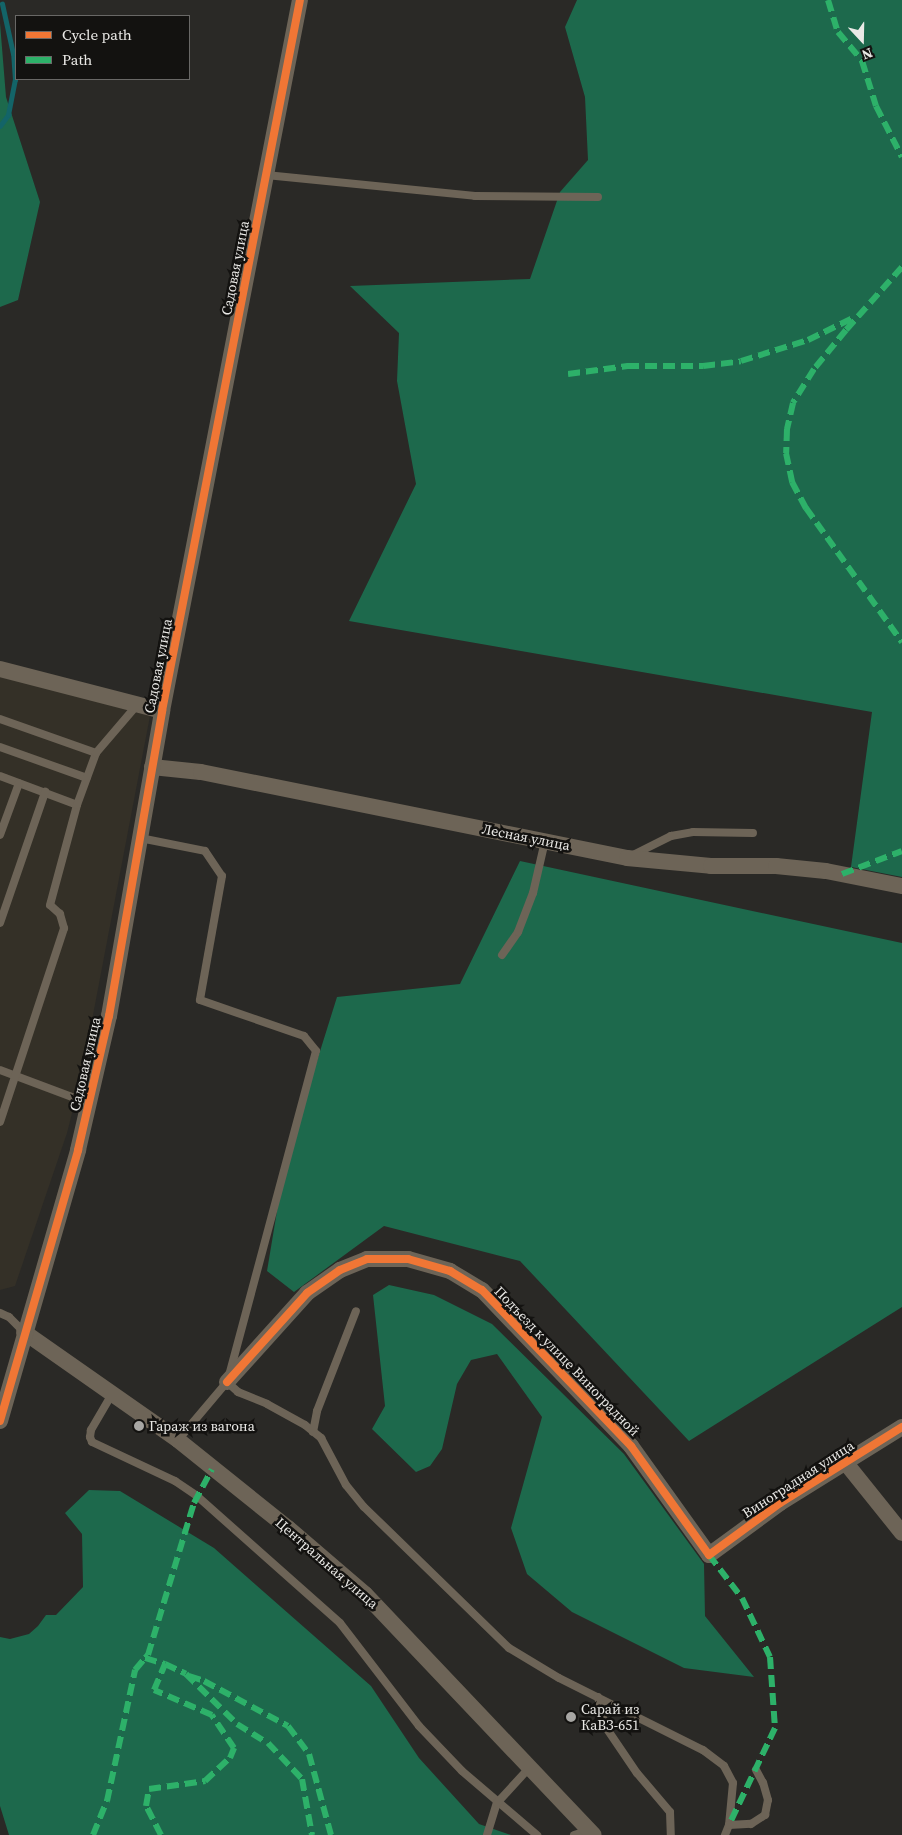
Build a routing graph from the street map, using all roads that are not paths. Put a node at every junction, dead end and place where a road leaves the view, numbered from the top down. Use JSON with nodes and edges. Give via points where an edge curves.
{"nodes":[{"id":1,"x":300,"y":0,"type":"edge"},
{"id":2,"x":266,"y":175,"type":"junction"},
{"id":3,"x":598,"y":197,"type":"dead end"},
{"id":4,"x":0,"y":669,"type":"edge"},
{"id":5,"x":136,"y":705,"type":"junction"},
{"id":6,"x":162,"y":711,"type":"junction"},
{"id":7,"x":0,"y":719,"type":"edge"},
{"id":8,"x":0,"y":747,"type":"edge"},
{"id":9,"x":96,"y":753,"type":"junction"},
{"id":10,"x":152,"y":767,"type":"junction"},
{"id":11,"x":0,"y":776,"type":"edge"},
{"id":12,"x":87,"y":778,"type":"junction"},
{"id":13,"x":19,"y":783,"type":"junction"},
{"id":14,"x":45,"y":792,"type":"junction"},
{"id":15,"x":77,"y":805,"type":"junction"},
{"id":16,"x":753,"y":832,"type":"dead end"},
{"id":17,"x":0,"y":835,"type":"edge"},
{"id":18,"x":140,"y":838,"type":"junction"},
{"id":19,"x":545,"y":841,"type":"junction"},
{"id":20,"x":627,"y":858,"type":"junction"},
{"id":21,"x":902,"y":886,"type":"edge"},
{"id":22,"x":0,"y":923,"type":"edge"},
{"id":23,"x":502,"y":955,"type":"dead end"},
{"id":24,"x":0,"y":1070,"type":"edge"},
{"id":25,"x":15,"y":1074,"type":"junction"},
{"id":26,"x":88,"y":1103,"type":"junction"},
{"id":27,"x":0,"y":1122,"type":"edge"},
{"id":28,"x":356,"y":1311,"type":"dead end"},
{"id":29,"x":0,"y":1313,"type":"edge"},
{"id":30,"x":24,"y":1332,"type":"junction"},
{"id":31,"x":227,"y":1382,"type":"junction"},
{"id":32,"x":112,"y":1394,"type":"junction"},
{"id":33,"x":0,"y":1421,"type":"edge"},
{"id":34,"x":902,"y":1427,"type":"edge"},
{"id":35,"x":313,"y":1432,"type":"junction"},
{"id":36,"x":178,"y":1440,"type":"junction"},
{"id":37,"x":845,"y":1462,"type":"junction"},
{"id":38,"x":902,"y":1534,"type":"edge"},
{"id":39,"x":710,"y":1555,"type":"joint"},
{"id":40,"x":598,"y":1696,"type":"junction"},
{"id":41,"x":530,"y":1767,"type":"junction"},
{"id":42,"x":756,"y":1770,"type":"dead end"},
{"id":43,"x":497,"y":1803,"type":"junction"},
{"id":44,"x":729,"y":1825,"type":"junction"},
{"id":45,"x":585,"y":1833,"type":"edge"},
{"id":46,"x":487,"y":1835,"type":"edge"},
{"id":47,"x":537,"y":1835,"type":"edge"},
{"id":48,"x":671,"y":1835,"type":"edge"},
{"id":49,"x":725,"y":1835,"type":"edge"}],
"edges":[{"from":1,"to":2,"type":"street","name":"Садовая улица"},
{"from":2,"to":3,"type":"lane","via":[[475,196]]},
{"from":2,"to":6,"type":"street","name":"Садовая улица"},
{"from":4,"to":5,"type":"street"},
{"from":5,"to":6,"type":"street"},
{"from":5,"to":9,"type":"lane"},
{"from":6,"to":10,"type":"street","name":"Садовая улица"},
{"from":7,"to":9,"type":"lane"},
{"from":8,"to":12,"type":"lane"},
{"from":9,"to":12,"type":"lane"},
{"from":10,"to":18,"type":"street","name":"Садовая улица"},
{"from":10,"to":19,"type":"street","name":"Лесная улица","via":[[201,772]]},
{"from":11,"to":13,"type":"lane"},
{"from":12,"to":15,"type":"lane"},
{"from":13,"to":14,"type":"lane"},
{"from":13,"to":17,"type":"lane"},
{"from":14,"to":15,"type":"lane"},
{"from":14,"to":22,"type":"lane"},
{"from":15,"to":25,"type":"lane","via":[[50,905],[60,914],[64,928]]},
{"from":16,"to":20,"type":"lane","via":[[714,831],[671,836]]},
{"from":18,"to":26,"type":"street","name":"Садовая улица","via":[[109,1016]]},
{"from":18,"to":31,"type":"lane","via":[[205,851],[222,876],[200,1000],[304,1036],[316,1051]]},
{"from":19,"to":20,"type":"street","name":"Лесная улица"},
{"from":19,"to":23,"type":"lane","via":[[533,893],[518,932]]},
{"from":20,"to":21,"type":"street","name":"Лесная улица","via":[[710,866],[818,870]]},
{"from":24,"to":25,"type":"lane"},
{"from":25,"to":26,"type":"lane"},
{"from":25,"to":27,"type":"lane"},
{"from":26,"to":30,"type":"street","name":"Садовая улица","via":[[78,1150]]},
{"from":28,"to":35,"type":"lane","via":[[317,1411]]},
{"from":29,"to":30,"type":"lane","via":[[10,1317]]},
{"from":30,"to":32,"type":"street","name":"Центральная улица"},
{"from":30,"to":33,"type":"street","name":"Садовая улица"},
{"from":31,"to":35,"type":"lane","via":[[238,1392],[267,1404]]},
{"from":31,"to":36,"type":"lane"},
{"from":31,"to":39,"type":"street","name":"Подъезд к улице Виноградной","via":[[308,1293],[340,1270],[367,1258],[408,1259],[450,1271],[482,1290],[631,1446]]},
{"from":32,"to":36,"type":"street","name":"Центральная улица"},
{"from":32,"to":43,"type":"lane","via":[[91,1430],[92,1442],[176,1481],[312,1598],[363,1650],[419,1726]]},
{"from":34,"to":37,"type":"street","name":"Виноградная улица"},
{"from":35,"to":40,"type":"lane","via":[[329,1450],[346,1485],[364,1507],[509,1648],[559,1678]]},
{"from":36,"to":41,"type":"street","name":"Центральная улица","via":[[365,1594]]},
{"from":37,"to":38,"type":"street"},
{"from":37,"to":39,"type":"street","name":"Виноградная улица","via":[[780,1503]]},
{"from":40,"to":44,"type":"lane","via":[[703,1750],[724,1766],[733,1783]]},
{"from":40,"to":48,"type":"lane","via":[[605,1726],[670,1812]]},
{"from":41,"to":43,"type":"lane"},
{"from":41,"to":45,"type":"street","name":"Центральная улица"},
{"from":42,"to":44,"type":"lane","via":[[768,1800],[765,1815],[751,1824]]},
{"from":43,"to":46,"type":"lane"},
{"from":43,"to":47,"type":"lane"},
{"from":44,"to":49,"type":"lane"}]}
